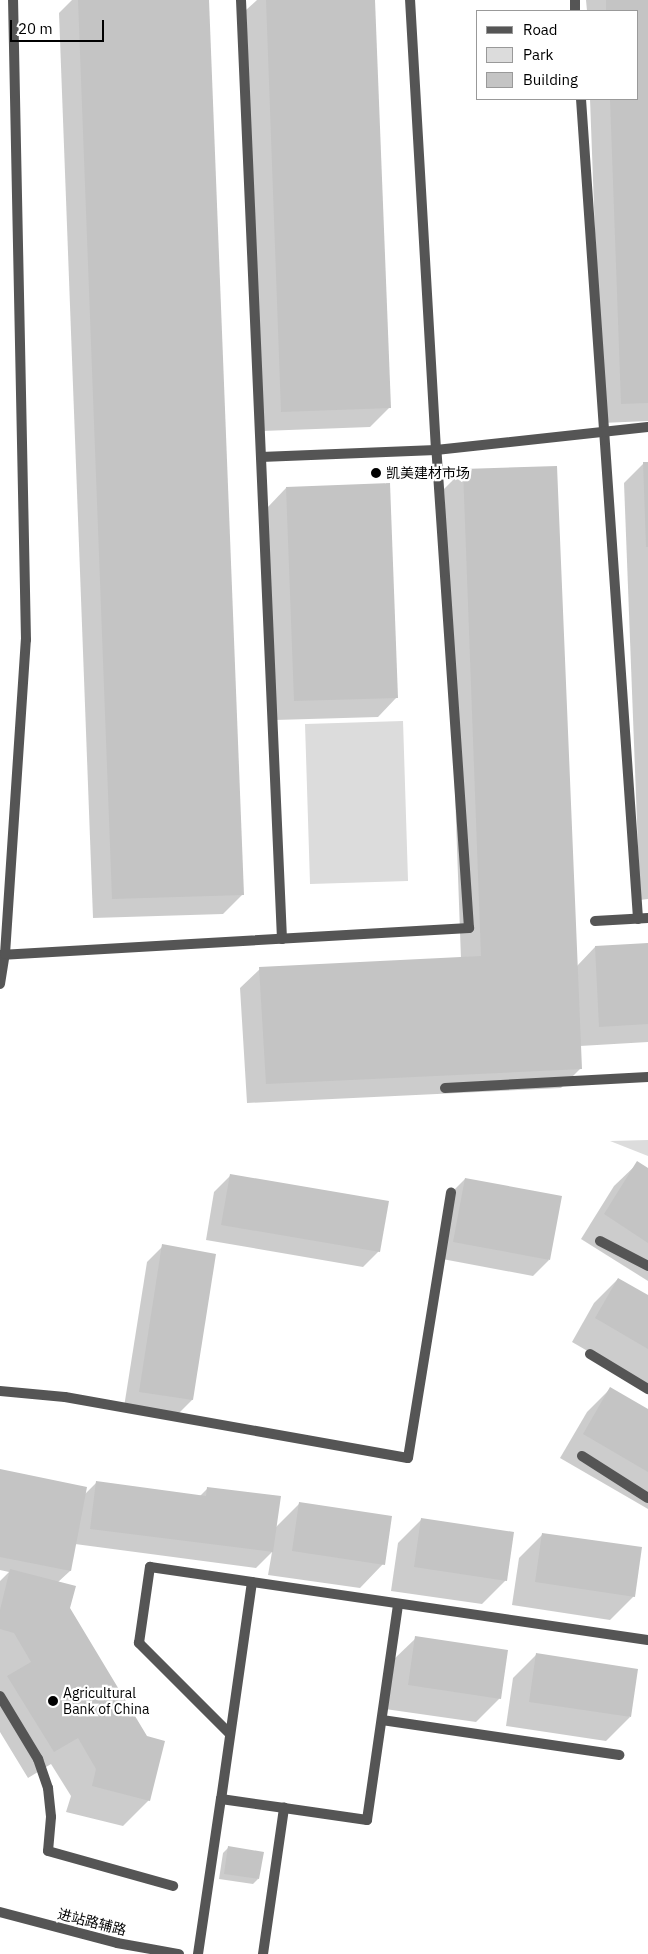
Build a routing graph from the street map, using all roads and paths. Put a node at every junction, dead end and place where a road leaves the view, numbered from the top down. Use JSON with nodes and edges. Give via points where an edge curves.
{"nodes":[{"id":1,"x":13,"y":0,"type":"edge"},
{"id":2,"x":241,"y":0,"type":"edge"},
{"id":3,"x":410,"y":0,"type":"edge"},
{"id":4,"x":581,"y":100,"type":"edge"},
{"id":5,"x":648,"y":427,"type":"edge"},
{"id":6,"x":604,"y":430,"type":"junction"},
{"id":7,"x":436,"y":450,"type":"junction"},
{"id":8,"x":261,"y":456,"type":"junction"},
{"id":9,"x":643,"y":918,"type":"edge"},
{"id":10,"x":595,"y":921,"type":"dead end"},
{"id":11,"x":282,"y":939,"type":"junction"},
{"id":12,"x":3,"y":954,"type":"edge"},
{"id":13,"x":0,"y":984,"type":"edge"},
{"id":14,"x":648,"y":1077,"type":"edge"},
{"id":15,"x":445,"y":1088,"type":"dead end"},
{"id":16,"x":451,"y":1192,"type":"dead end"},
{"id":17,"x":600,"y":1241,"type":"dead end"},
{"id":18,"x":648,"y":1266,"type":"edge"},
{"id":19,"x":590,"y":1354,"type":"dead end"},
{"id":20,"x":648,"y":1389,"type":"edge"},
{"id":21,"x":0,"y":1391,"type":"edge"},
{"id":22,"x":582,"y":1456,"type":"dead end"},
{"id":23,"x":648,"y":1498,"type":"edge"},
{"id":24,"x":252,"y":1582,"type":"junction"},
{"id":25,"x":398,"y":1604,"type":"junction"},
{"id":26,"x":648,"y":1640,"type":"edge"},
{"id":27,"x":0,"y":1696,"type":"edge"},
{"id":28,"x":382,"y":1720,"type":"junction"},
{"id":29,"x":230,"y":1734,"type":"junction"},
{"id":30,"x":619,"y":1755,"type":"dead end"},
{"id":31,"x":221,"y":1799,"type":"junction"},
{"id":32,"x":284,"y":1808,"type":"junction"},
{"id":33,"x":174,"y":1886,"type":"dead end"},
{"id":34,"x":0,"y":1912,"type":"edge"},
{"id":35,"x":178,"y":1954,"type":"edge"},
{"id":36,"x":198,"y":1954,"type":"edge"},
{"id":37,"x":263,"y":1954,"type":"edge"}],
"edges":[{"from":1,"to":12,"type":"street","via":[[26,640]]},
{"from":2,"to":8,"type":"street"},
{"from":3,"to":7,"type":"street"},
{"from":4,"to":6,"type":"street"},
{"from":5,"to":6,"type":"street"},
{"from":6,"to":7,"type":"street"},
{"from":6,"to":9,"type":"street"},
{"from":7,"to":8,"type":"street"},
{"from":7,"to":11,"type":"street","via":[[470,928]]},
{"from":8,"to":11,"type":"street"},
{"from":9,"to":10,"type":"street"},
{"from":11,"to":12,"type":"street"},
{"from":12,"to":13,"type":"street"},
{"from":14,"to":15,"type":"street"},
{"from":16,"to":21,"type":"street","via":[[408,1458],[65,1398]]},
{"from":17,"to":18,"type":"street"},
{"from":19,"to":20,"type":"street"},
{"from":22,"to":23,"type":"street"},
{"from":24,"to":25,"type":"street"},
{"from":24,"to":29,"type":"street"},
{"from":24,"to":29,"type":"street","via":[[150,1567],[139,1643]]},
{"from":25,"to":26,"type":"street"},
{"from":25,"to":28,"type":"street"},
{"from":27,"to":33,"type":"street","via":[[38,1759],[48,1788],[48,1851]]},
{"from":28,"to":30,"type":"street"},
{"from":28,"to":32,"type":"street","via":[[367,1820]]},
{"from":29,"to":31,"type":"street"},
{"from":31,"to":32,"type":"street"},
{"from":31,"to":36,"type":"street"},
{"from":32,"to":37,"type":"street"},
{"from":34,"to":35,"type":"street","name":"进站路辅路","via":[[117,1943]]}]}
